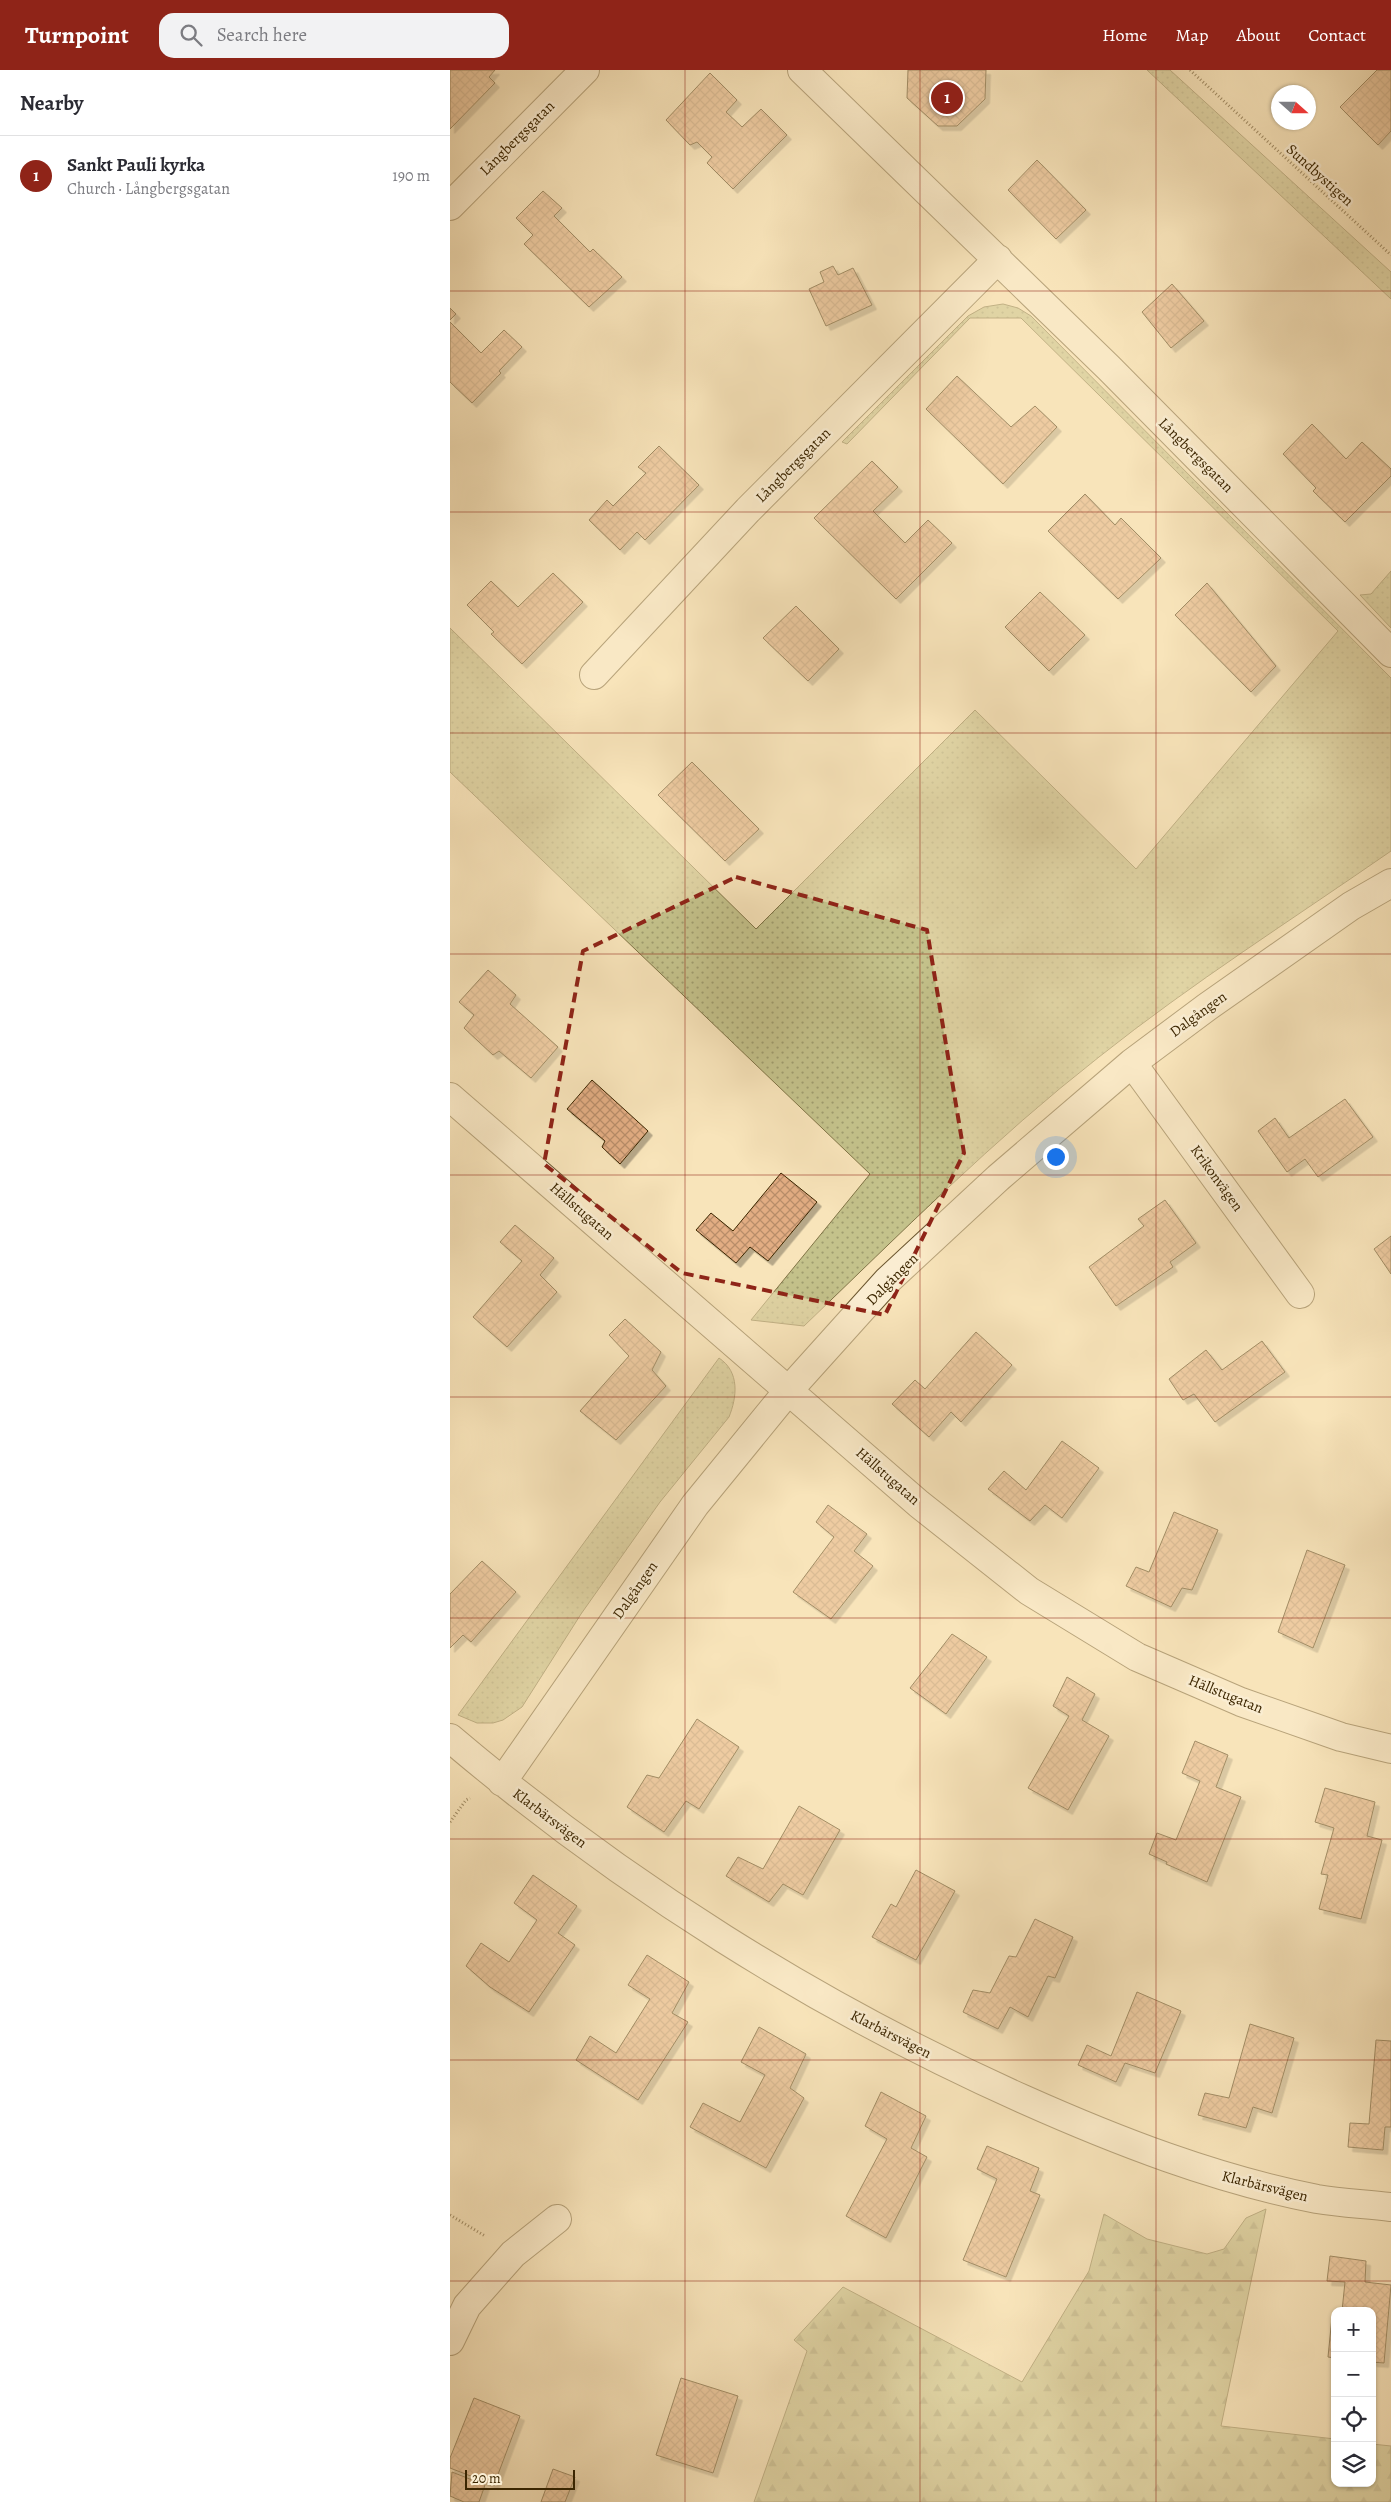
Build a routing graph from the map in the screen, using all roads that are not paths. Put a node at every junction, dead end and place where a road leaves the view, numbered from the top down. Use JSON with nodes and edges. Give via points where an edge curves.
{"nodes":[{"id":1,"x":585,"y":70,"type":"edge"},
{"id":2,"x":802,"y":70,"type":"edge"},
{"id":3,"x":450,"y":206,"type":"edge"},
{"id":4,"x":998,"y":259,"type":"junction"},
{"id":5,"x":1391,"y":653,"type":"edge"},
{"id":6,"x":594,"y":675,"type":"dead end"},
{"id":7,"x":1391,"y":883,"type":"edge"},
{"id":8,"x":1132,"y":1063,"type":"junction"},
{"id":9,"x":450,"y":1097,"type":"edge"},
{"id":10,"x":1300,"y":1294,"type":"dead end"},
{"id":11,"x":788,"y":1391,"type":"junction"},
{"id":12,"x":450,"y":1738,"type":"edge"},
{"id":13,"x":1391,"y":1749,"type":"edge"},
{"id":14,"x":502,"y":1782,"type":"junction"},
{"id":15,"x":1391,"y":2207,"type":"edge"},
{"id":16,"x":557,"y":2219,"type":"dead end"},
{"id":17,"x":450,"y":2341,"type":"edge"}],
"edges":[{"from":1,"to":3,"type":"street","name":"Långbergsgatan"},
{"from":2,"to":4,"type":"street","name":"Långbergsgatan"},
{"from":4,"to":5,"type":"street","name":"Långbergsgatan"},
{"from":4,"to":6,"type":"street","name":"Långbergsgatan","via":[[748,510]]},
{"from":7,"to":8,"type":"street","name":"Dalgången","via":[[1343,912]]},
{"from":8,"to":10,"type":"street","name":"Krikonvägen"},
{"from":8,"to":11,"type":"street","name":"Dalgången","via":[[998,1178],[887,1281]]},
{"from":9,"to":11,"type":"street","name":"Hällstugatan"},
{"from":11,"to":13,"type":"street","name":"Hällstugatan","via":[[919,1504],[1029,1591],[1137,1657],[1241,1702],[1341,1736]]},
{"from":11,"to":14,"type":"street","name":"Dalgången","via":[[695,1505]]},
{"from":12,"to":14,"type":"street","name":"Klarbärsvägen"},
{"from":14,"to":15,"type":"street","name":"Klarbärsvägen","via":[[610,1863],[728,1942],[857,2018],[974,2077],[1100,2133],[1214,2173],[1317,2199]]},
{"from":16,"to":17,"type":"street","via":[[513,2254],[466,2306]]}]}
